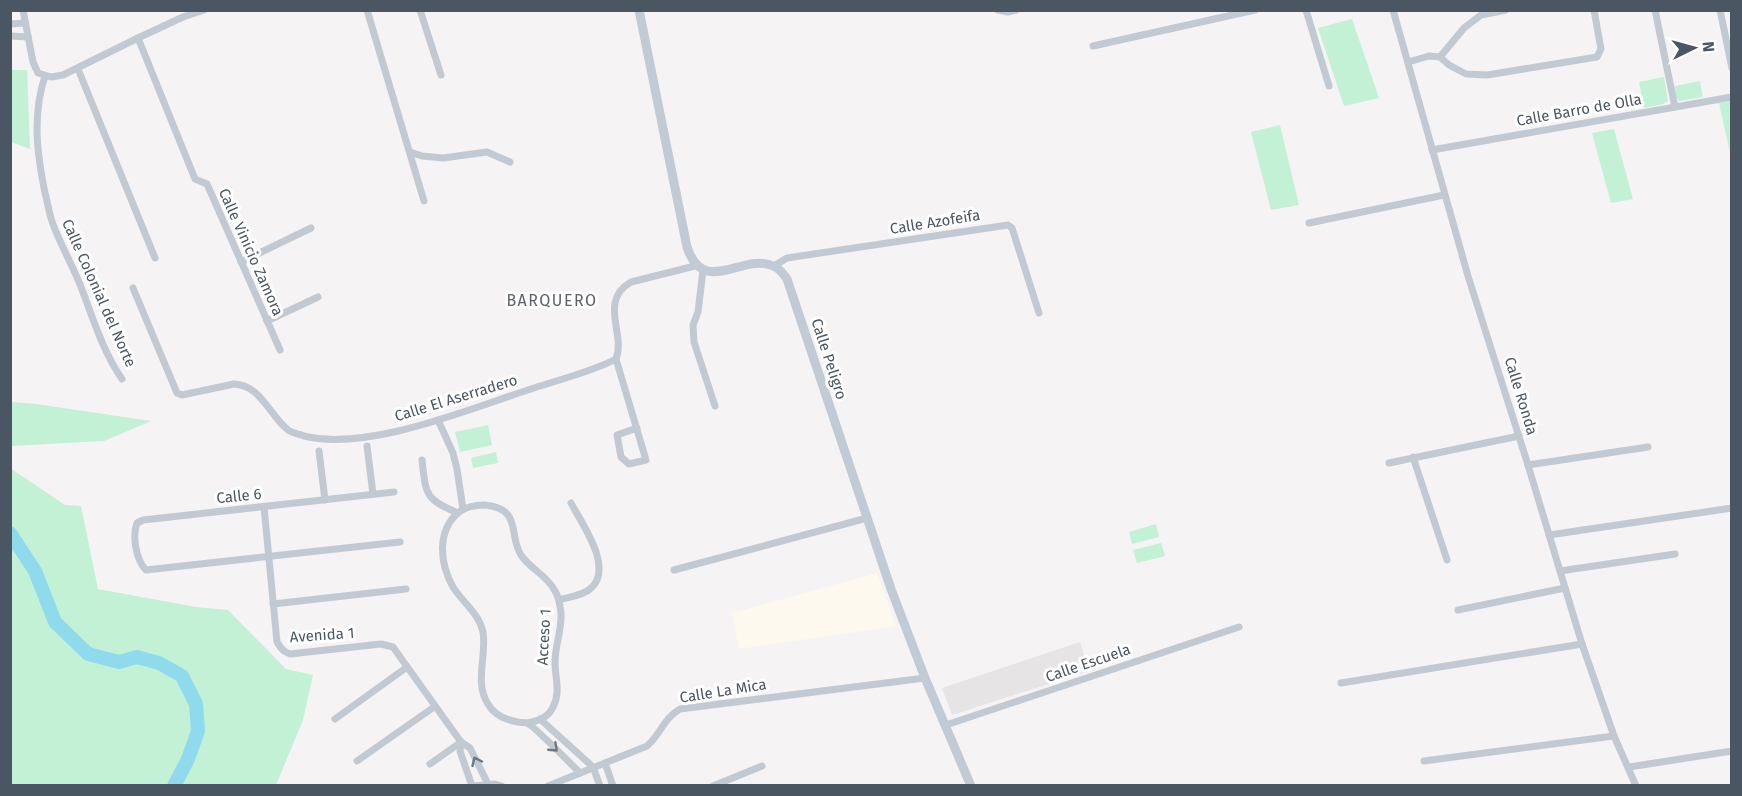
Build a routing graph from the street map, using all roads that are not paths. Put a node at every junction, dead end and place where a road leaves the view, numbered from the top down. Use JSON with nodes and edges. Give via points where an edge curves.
{"nodes":[{"id":1,"x":23,"y":10,"type":"edge"},
{"id":2,"x":204,"y":10,"type":"edge"},
{"id":3,"x":367,"y":10,"type":"edge"},
{"id":4,"x":420,"y":10,"type":"edge"},
{"id":5,"x":639,"y":10,"type":"edge"},
{"id":6,"x":998,"y":10,"type":"edge"},
{"id":7,"x":1016,"y":10,"type":"edge"},
{"id":8,"x":1255,"y":10,"type":"edge"},
{"id":9,"x":1306,"y":10,"type":"edge"},
{"id":10,"x":1393,"y":10,"type":"edge"},
{"id":11,"x":1506,"y":10,"type":"edge"},
{"id":12,"x":1594,"y":10,"type":"edge"},
{"id":13,"x":1655,"y":10,"type":"edge"},
{"id":14,"x":1720,"y":10,"type":"edge"},
{"id":15,"x":1480,"y":13,"type":"edge"},
{"id":16,"x":25,"y":23,"type":"junction"},
{"id":17,"x":10,"y":24,"type":"edge"},
{"id":18,"x":10,"y":36,"type":"edge"},
{"id":19,"x":28,"y":37,"type":"junction"},
{"id":20,"x":138,"y":38,"type":"junction"},
{"id":21,"x":1093,"y":46,"type":"dead end"},
{"id":22,"x":1440,"y":57,"type":"junction"},
{"id":23,"x":1408,"y":62,"type":"junction"},
{"id":24,"x":1731,"y":68,"type":"edge"},
{"id":25,"x":78,"y":69,"type":"junction"},
{"id":26,"x":441,"y":75,"type":"dead end"},
{"id":27,"x":45,"y":76,"type":"junction"},
{"id":28,"x":1329,"y":86,"type":"dead end"},
{"id":29,"x":1731,"y":97,"type":"edge"},
{"id":30,"x":1675,"y":107,"type":"junction"},
{"id":31,"x":1432,"y":150,"type":"junction"},
{"id":32,"x":410,"y":152,"type":"junction"},
{"id":33,"x":510,"y":162,"type":"dead end"},
{"id":34,"x":1444,"y":195,"type":"junction"},
{"id":35,"x":424,"y":201,"type":"dead end"},
{"id":36,"x":1309,"y":223,"type":"dead end"},
{"id":37,"x":311,"y":228,"type":"dead end"},
{"id":38,"x":155,"y":258,"type":"dead end"},
{"id":39,"x":241,"y":262,"type":"junction"},
{"id":40,"x":774,"y":266,"type":"junction"},
{"id":41,"x":699,"y":268,"type":"junction"},
{"id":42,"x":133,"y":288,"type":"dead end"},
{"id":43,"x":318,"y":297,"type":"dead end"},
{"id":44,"x":1040,"y":313,"type":"dead end"},
{"id":45,"x":267,"y":321,"type":"junction"},
{"id":46,"x":280,"y":350,"type":"dead end"},
{"id":47,"x":616,"y":359,"type":"junction"},
{"id":48,"x":122,"y":379,"type":"dead end"},
{"id":49,"x":715,"y":406,"type":"dead end"},
{"id":50,"x":438,"y":420,"type":"junction"},
{"id":51,"x":637,"y":428,"type":"junction"},
{"id":52,"x":1519,"y":436,"type":"junction"},
{"id":53,"x":367,"y":446,"type":"dead end"},
{"id":54,"x":1648,"y":447,"type":"dead end"},
{"id":55,"x":320,"y":451,"type":"dead end"},
{"id":56,"x":1413,"y":457,"type":"junction"},
{"id":57,"x":422,"y":460,"type":"dead end"},
{"id":58,"x":1389,"y":463,"type":"dead end"},
{"id":59,"x":1528,"y":465,"type":"junction"},
{"id":60,"x":394,"y":492,"type":"dead end"},
{"id":61,"x":373,"y":494,"type":"junction"},
{"id":62,"x":325,"y":500,"type":"junction"},
{"id":63,"x":571,"y":503,"type":"dead end"},
{"id":64,"x":264,"y":507,"type":"junction"},
{"id":65,"x":1731,"y":508,"type":"edge"},
{"id":66,"x":460,"y":511,"type":"junction"},
{"id":67,"x":867,"y":518,"type":"junction"},
{"id":68,"x":1549,"y":535,"type":"junction"},
{"id":69,"x":400,"y":542,"type":"dead end"},
{"id":70,"x":1675,"y":554,"type":"dead end"},
{"id":71,"x":268,"y":557,"type":"junction"},
{"id":72,"x":1447,"y":560,"type":"dead end"},
{"id":73,"x":674,"y":570,"type":"dead end"},
{"id":74,"x":1560,"y":571,"type":"junction"},
{"id":75,"x":1565,"y":588,"type":"junction"},
{"id":76,"x":406,"y":589,"type":"dead end"},
{"id":77,"x":558,"y":600,"type":"junction"},
{"id":78,"x":273,"y":604,"type":"junction"},
{"id":79,"x":1458,"y":610,"type":"dead end"},
{"id":80,"x":1239,"y":627,"type":"dead end"},
{"id":81,"x":1582,"y":644,"type":"junction"},
{"id":82,"x":407,"y":667,"type":"junction"},
{"id":83,"x":926,"y":678,"type":"junction"},
{"id":84,"x":1341,"y":683,"type":"dead end"},
{"id":85,"x":434,"y":707,"type":"junction"},
{"id":86,"x":334,"y":719,"type":"dead end"},
{"id":87,"x":540,"y":719,"type":"junction"},
{"id":88,"x":527,"y":723,"type":"junction"},
{"id":89,"x":946,"y":725,"type":"junction"},
{"id":90,"x":1614,"y":736,"type":"junction"},
{"id":91,"x":461,"y":742,"type":"junction"},
{"id":92,"x":1731,"y":751,"type":"edge"},
{"id":93,"x":357,"y":761,"type":"dead end"},
{"id":94,"x":1424,"y":761,"type":"dead end"},
{"id":95,"x":605,"y":763,"type":"junction"},
{"id":96,"x":430,"y":764,"type":"dead end"},
{"id":97,"x":762,"y":766,"type":"dead end"},
{"id":98,"x":593,"y":767,"type":"junction"},
{"id":99,"x":1629,"y":767,"type":"junction"},
{"id":100,"x":580,"y":773,"type":"junction"},
{"id":101,"x":488,"y":784,"type":"edge"},
{"id":102,"x":473,"y":786,"type":"edge"},
{"id":103,"x":502,"y":786,"type":"edge"},
{"id":104,"x":548,"y":786,"type":"edge"},
{"id":105,"x":600,"y":786,"type":"edge"},
{"id":106,"x":613,"y":786,"type":"edge"},
{"id":107,"x":713,"y":786,"type":"edge"},
{"id":108,"x":971,"y":786,"type":"edge"},
{"id":109,"x":1636,"y":786,"type":"edge"}],
"edges":[{"from":1,"to":16,"type":"street"},
{"from":2,"to":20,"type":"street"},
{"from":3,"to":32,"type":"street"},
{"from":4,"to":26,"type":"street"},
{"from":5,"to":41,"type":"main road","via":[[687,247]]},
{"from":6,"to":7,"type":"street"},
{"from":8,"to":21,"type":"street"},
{"from":9,"to":28,"type":"street"},
{"from":10,"to":23,"type":"street","name":"Calle Ronda"},
{"from":11,"to":15,"type":"street"},
{"from":12,"to":22,"type":"street","via":[[1600,49],[1597,57],[1477,75],[1466,74]]},
{"from":13,"to":30,"type":"street"},
{"from":14,"to":24,"type":"street"},
{"from":15,"to":22,"type":"street"},
{"from":16,"to":17,"type":"street"},
{"from":16,"to":19,"type":"street"},
{"from":18,"to":19,"type":"street"},
{"from":19,"to":27,"type":"street","via":[[33,62],[38,73]]},
{"from":20,"to":25,"type":"street"},
{"from":20,"to":39,"type":"street","name":"Calle Vinicio Zamora","via":[[195,179],[207,184]]},
{"from":22,"to":23,"type":"street"},
{"from":23,"to":31,"type":"street","name":"Calle Ronda"},
{"from":25,"to":27,"type":"street"},
{"from":25,"to":38,"type":"street"},
{"from":27,"to":48,"type":"street","name":"Calle Colonial del Norte","via":[[36,119],[52,223]]},
{"from":29,"to":30,"type":"street","name":"Calle Barro de Olla"},
{"from":30,"to":31,"type":"street","name":"Calle Barro de Olla"},
{"from":31,"to":34,"type":"street","name":"Calle Ronda"},
{"from":32,"to":33,"type":"street","via":[[443,158],[487,152]]},
{"from":32,"to":35,"type":"street"},
{"from":34,"to":36,"type":"street"},
{"from":34,"to":52,"type":"street","name":"Calle Ronda"},
{"from":37,"to":39,"type":"street"},
{"from":39,"to":45,"type":"street","name":"Calle Vinicio Zamora"},
{"from":40,"to":41,"type":"main road","via":[[765,263],[722,270]]},
{"from":40,"to":44,"type":"street","name":"Calle Azofeifa","via":[[787,258],[1008,225]]},
{"from":40,"to":67,"type":"main road","name":"Calle Peligro","via":[[791,290]]},
{"from":41,"to":47,"type":"street","via":[[622,286],[615,304]]},
{"from":41,"to":49,"type":"street","via":[[694,342]]},
{"from":42,"to":50,"type":"street","name":"Calle El Aserradero","via":[[179,394],[242,384],[289,431],[316,439],[340,440],[415,428]]},
{"from":43,"to":45,"type":"street"},
{"from":45,"to":46,"type":"street","name":"Calle Vinicio Zamora"},
{"from":47,"to":50,"type":"street","name":"Calle El Aserradero"},
{"from":47,"to":51,"type":"street"},
{"from":50,"to":66,"type":"street","via":[[453,453]]},
{"from":51,"to":51,"type":"street","via":[[646,460],[628,464],[621,457],[617,435]]},
{"from":52,"to":56,"type":"street"},
{"from":52,"to":59,"type":"street","name":"Calle Ronda"},
{"from":53,"to":61,"type":"street"},
{"from":54,"to":59,"type":"street"},
{"from":55,"to":62,"type":"street"},
{"from":56,"to":58,"type":"street"},
{"from":56,"to":72,"type":"street"},
{"from":57,"to":66,"type":"street","via":[[429,496]]},
{"from":59,"to":68,"type":"street","name":"Calle Ronda"},
{"from":60,"to":61,"type":"street","name":"Calle 6"},
{"from":61,"to":62,"type":"street","name":"Calle 6"},
{"from":62,"to":64,"type":"street","name":"Calle 6"},
{"from":63,"to":77,"type":"street","via":[[600,567],[589,590]]},
{"from":64,"to":71,"type":"street","name":"Avenida 1"},
{"from":64,"to":71,"type":"street","name":"Calle 6","via":[[139,521],[135,527],[136,544],[139,561],[146,570]]},
{"from":65,"to":68,"type":"street"},
{"from":66,"to":77,"type":"street","name":"Acceso 1","via":[[488,505],[505,513],[514,526],[519,552],[548,580]]},
{"from":66,"to":88,"type":"street","via":[[446,526],[442,544],[453,587],[483,632],[483,694],[500,717]]},
{"from":67,"to":73,"type":"street"},
{"from":67,"to":83,"type":"main road","name":"Calle Peligro"},
{"from":68,"to":74,"type":"street","name":"Calle Ronda"},
{"from":69,"to":71,"type":"street"},
{"from":70,"to":74,"type":"street"},
{"from":71,"to":78,"type":"street","name":"Avenida 1"},
{"from":74,"to":75,"type":"street","name":"Calle Ronda"},
{"from":75,"to":79,"type":"street"},
{"from":75,"to":81,"type":"street","name":"Calle Ronda"},
{"from":76,"to":78,"type":"street"},
{"from":77,"to":87,"type":"street","name":"Acceso 1","via":[[561,615],[555,663],[557,694],[551,711]]},
{"from":78,"to":82,"type":"street","name":"Avenida 1","via":[[278,642],[284,652],[381,644],[393,647]]},
{"from":80,"to":89,"type":"street","name":"Calle Escuela"},
{"from":81,"to":84,"type":"street"},
{"from":81,"to":90,"type":"street","name":"Calle Ronda"},
{"from":82,"to":85,"type":"street","name":"Avenida 1"},
{"from":82,"to":86,"type":"street"},
{"from":83,"to":89,"type":"main road","name":"Calle Peligro"},
{"from":83,"to":95,"type":"street","name":"Calle La Mica","via":[[680,710],[669,715],[647,746]]},
{"from":85,"to":91,"type":"street","name":"Avenida 1"},
{"from":85,"to":93,"type":"street"},
{"from":87,"to":88,"type":"street"},
{"from":87,"to":98,"type":"street"},
{"from":88,"to":100,"type":"street","one_way":true},
{"from":89,"to":108,"type":"main road","name":"Calle Peligro"},
{"from":90,"to":94,"type":"street"},
{"from":90,"to":99,"type":"street","name":"Calle Ronda"},
{"from":91,"to":96,"type":"street"},
{"from":101,"to":91,"type":"street","name":"Avenida 1","one_way":true,"via":[[470,748]]},
{"from":91,"to":102,"type":"street","name":"Avenida 1","via":[[460,751]]},
{"from":92,"to":99,"type":"street"},
{"from":95,"to":98,"type":"street","name":"Calle La Mica"},
{"from":95,"to":106,"type":"street"},
{"from":97,"to":107,"type":"street"},
{"from":98,"to":100,"type":"street","name":"Calle La Mica"},
{"from":98,"to":105,"type":"street"},
{"from":99,"to":109,"type":"street","name":"Calle Ronda"},
{"from":100,"to":104,"type":"street","name":"Calle La Mica"},
{"from":101,"to":102,"type":"street"},
{"from":101,"to":103,"type":"street"}]}
